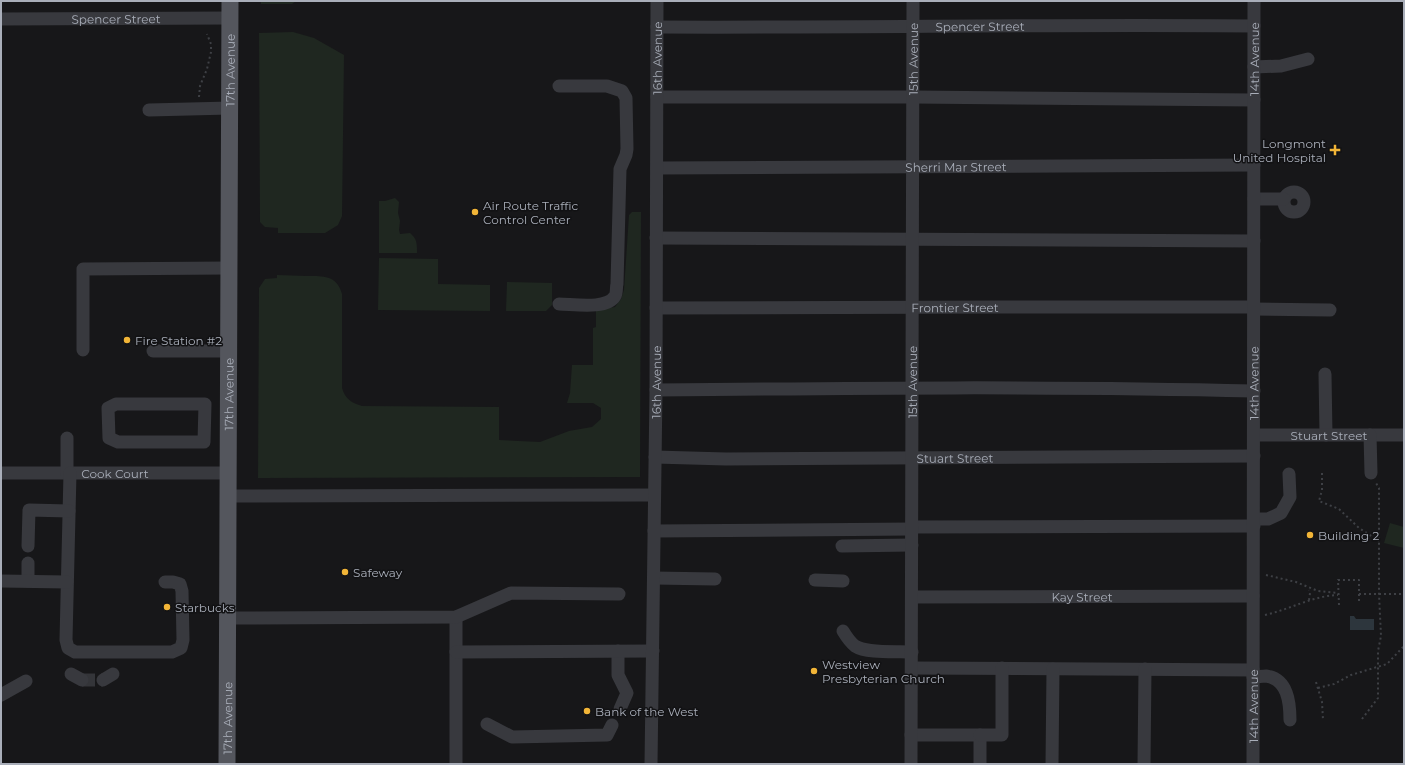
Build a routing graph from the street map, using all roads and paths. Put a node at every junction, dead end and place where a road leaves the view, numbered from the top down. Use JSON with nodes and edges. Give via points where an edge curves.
{"nodes":[{"id":1,"x":230,"y":1,"type":"edge"},
{"id":2,"x":657,"y":1,"type":"edge"},
{"id":3,"x":913,"y":1,"type":"edge"},
{"id":4,"x":1254,"y":1,"type":"edge"},
{"id":5,"x":230,"y":18,"type":"junction"},
{"id":6,"x":1,"y":19,"type":"edge"},
{"id":7,"x":913,"y":26,"type":"junction"},
{"id":8,"x":1254,"y":26,"type":"junction"},
{"id":9,"x":657,"y":27,"type":"junction"},
{"id":10,"x":207,"y":34,"type":"dead end"},
{"id":11,"x":1308,"y":59,"type":"dead end"},
{"id":12,"x":1254,"y":67,"type":"junction"},
{"id":13,"x":559,"y":86,"type":"dead end"},
{"id":14,"x":657,"y":97,"type":"junction"},
{"id":15,"x":913,"y":97,"type":"junction"},
{"id":16,"x":199,"y":100,"type":"dead end"},
{"id":17,"x":1254,"y":100,"type":"junction"},
{"id":18,"x":230,"y":108,"type":"junction"},
{"id":19,"x":149,"y":110,"type":"dead end"},
{"id":20,"x":1254,"y":165,"type":"junction"},
{"id":21,"x":914,"y":167,"type":"junction"},
{"id":22,"x":657,"y":168,"type":"junction"},
{"id":23,"x":1254,"y":199,"type":"junction"},
{"id":24,"x":1284,"y":199,"type":"dead end"},
{"id":25,"x":656,"y":238,"type":"junction"},
{"id":26,"x":913,"y":239,"type":"junction"},
{"id":27,"x":1254,"y":240,"type":"junction"},
{"id":28,"x":229,"y":268,"type":"junction"},
{"id":29,"x":559,"y":304,"type":"dead end"},
{"id":30,"x":656,"y":308,"type":"junction"},
{"id":31,"x":912,"y":308,"type":"junction"},
{"id":32,"x":1254,"y":308,"type":"junction"},
{"id":33,"x":1330,"y":310,"type":"dead end"},
{"id":34,"x":83,"y":350,"type":"dead end"},
{"id":35,"x":153,"y":351,"type":"dead end"},
{"id":36,"x":229,"y":351,"type":"junction"},
{"id":37,"x":1325,"y":374,"type":"dead end"},
{"id":38,"x":912,"y":387,"type":"junction"},
{"id":39,"x":656,"y":390,"type":"junction"},
{"id":40,"x":1254,"y":391,"type":"junction"},
{"id":41,"x":1254,"y":435,"type":"junction"},
{"id":42,"x":1326,"y":435,"type":"junction"},
{"id":43,"x":1370,"y":435,"type":"junction"},
{"id":44,"x":1404,"y":435,"type":"edge"},
{"id":45,"x":67,"y":438,"type":"dead end"},
{"id":46,"x":109,"y":438,"type":"joint"},
{"id":47,"x":1254,"y":456,"type":"junction"},
{"id":48,"x":655,"y":457,"type":"junction"},
{"id":49,"x":912,"y":457,"type":"junction"},
{"id":50,"x":1,"y":472,"type":"edge"},
{"id":51,"x":68,"y":473,"type":"junction"},
{"id":52,"x":228,"y":473,"type":"junction"},
{"id":53,"x":1322,"y":473,"type":"dead end"},
{"id":54,"x":1371,"y":473,"type":"joint"},
{"id":55,"x":1289,"y":474,"type":"dead end"},
{"id":56,"x":654,"y":495,"type":"junction"},
{"id":57,"x":228,"y":496,"type":"junction"},
{"id":58,"x":69,"y":511,"type":"junction"},
{"id":59,"x":1254,"y":523,"type":"junction"},
{"id":60,"x":912,"y":528,"type":"junction"},
{"id":61,"x":654,"y":531,"type":"junction"},
{"id":62,"x":1379,"y":541,"type":"junction"},
{"id":63,"x":912,"y":545,"type":"junction"},
{"id":64,"x":28,"y":546,"type":"dead end"},
{"id":65,"x":842,"y":546,"type":"dead end"},
{"id":66,"x":28,"y":563,"type":"dead end"},
{"id":67,"x":1266,"y":575,"type":"dead end"},
{"id":68,"x":654,"y":578,"type":"junction"},
{"id":69,"x":715,"y":579,"type":"dead end"},
{"id":70,"x":815,"y":580,"type":"dead end"},
{"id":71,"x":1,"y":581,"type":"edge"},
{"id":72,"x":28,"y":581,"type":"junction"},
{"id":73,"x":843,"y":581,"type":"dead end"},
{"id":74,"x":67,"y":582,"type":"junction"},
{"id":75,"x":165,"y":582,"type":"dead end"},
{"id":76,"x":1308,"y":588,"type":"junction"},
{"id":77,"x":619,"y":594,"type":"dead end"},
{"id":78,"x":1338,"y":594,"type":"junction"},
{"id":79,"x":1359,"y":594,"type":"junction"},
{"id":80,"x":1379,"y":594,"type":"junction"},
{"id":81,"x":1403,"y":594,"type":"dead end"},
{"id":82,"x":1253,"y":596,"type":"junction"},
{"id":83,"x":912,"y":597,"type":"junction"},
{"id":84,"x":1308,"y":600,"type":"junction"},
{"id":85,"x":1359,"y":603,"type":"dead end"},
{"id":86,"x":1339,"y":605,"type":"dead end"},
{"id":87,"x":1266,"y":615,"type":"dead end"},
{"id":88,"x":456,"y":617,"type":"junction"},
{"id":89,"x":228,"y":618,"type":"junction"},
{"id":90,"x":843,"y":631,"type":"dead end"},
{"id":91,"x":1404,"y":646,"type":"edge"},
{"id":92,"x":618,"y":651,"type":"junction"},
{"id":93,"x":653,"y":651,"type":"junction"},
{"id":94,"x":456,"y":652,"type":"junction"},
{"id":95,"x":912,"y":652,"type":"junction"},
{"id":96,"x":1378,"y":667,"type":"junction"},
{"id":97,"x":912,"y":668,"type":"junction"},
{"id":98,"x":1002,"y":668,"type":"junction"},
{"id":99,"x":1053,"y":669,"type":"junction"},
{"id":100,"x":1144,"y":669,"type":"junction"},
{"id":101,"x":1253,"y":674,"type":"junction"},
{"id":102,"x":26,"y":681,"type":"dead end"},
{"id":103,"x":1316,"y":682,"type":"dead end"},
{"id":104,"x":1318,"y":688,"type":"junction"},
{"id":105,"x":1,"y":695,"type":"edge"},
{"id":106,"x":620,"y":708,"type":"dead end"},
{"id":107,"x":1362,"y":719,"type":"dead end"},
{"id":108,"x":1290,"y":720,"type":"dead end"},
{"id":109,"x":1322,"y":720,"type":"dead end"},
{"id":110,"x":487,"y":724,"type":"dead end"},
{"id":111,"x":612,"y":725,"type":"dead end"},
{"id":112,"x":911,"y":735,"type":"junction"},
{"id":113,"x":980,"y":735,"type":"junction"},
{"id":114,"x":228,"y":764,"type":"edge"},
{"id":115,"x":456,"y":764,"type":"edge"},
{"id":116,"x":651,"y":764,"type":"edge"},
{"id":117,"x":911,"y":764,"type":"edge"},
{"id":118,"x":980,"y":764,"type":"edge"},
{"id":119,"x":1052,"y":764,"type":"edge"},
{"id":120,"x":1144,"y":764,"type":"edge"},
{"id":121,"x":1253,"y":764,"type":"edge"}],
"edges":[{"from":1,"to":5,"type":"main road","name":"17th Avenue"},
{"from":2,"to":9,"type":"street","name":"16th Avenue"},
{"from":3,"to":7,"type":"street","name":"15th Avenue"},
{"from":4,"to":8,"type":"street","name":"14th Avenue"},
{"from":5,"to":6,"type":"street","name":"Spencer Street"},
{"from":5,"to":18,"type":"main road","name":"17th Avenue"},
{"from":7,"to":8,"type":"street","name":"Spencer Street"},
{"from":7,"to":9,"type":"street","name":"Spencer Street"},
{"from":7,"to":15,"type":"street","name":"15th Avenue"},
{"from":8,"to":12,"type":"street","name":"14th Avenue"},
{"from":9,"to":14,"type":"street","name":"16th Avenue"},
{"from":10,"to":16,"type":"path","via":[[211,52],[200,86]]},
{"from":11,"to":12,"type":"street","via":[[1281,66]]},
{"from":12,"to":17,"type":"street","name":"14th Avenue"},
{"from":13,"to":29,"type":"street","via":[[607,86],[622,91],[626,98],[626,155],[620,169],[615,296],[610,302],[603,304]]},
{"from":14,"to":15,"type":"street"},
{"from":14,"to":22,"type":"street","name":"16th Avenue"},
{"from":15,"to":17,"type":"street"},
{"from":15,"to":21,"type":"street","name":"15th Avenue"},
{"from":17,"to":20,"type":"street","name":"14th Avenue"},
{"from":18,"to":19,"type":"street"},
{"from":18,"to":28,"type":"main road","name":"17th Avenue"},
{"from":20,"to":21,"type":"street","name":"Sherri Mar Street"},
{"from":20,"to":23,"type":"street","name":"14th Avenue"},
{"from":21,"to":22,"type":"street","name":"Sherri Mar Street"},
{"from":21,"to":26,"type":"street","name":"15th Avenue"},
{"from":22,"to":25,"type":"street","name":"16th Avenue"},
{"from":23,"to":24,"type":"street"},
{"from":23,"to":27,"type":"street","name":"14th Avenue"},
{"from":25,"to":26,"type":"street"},
{"from":25,"to":30,"type":"street","name":"16th Avenue"},
{"from":26,"to":27,"type":"street"},
{"from":26,"to":31,"type":"street","name":"15th Avenue"},
{"from":27,"to":32,"type":"street","name":"14th Avenue"},
{"from":28,"to":34,"type":"street","via":[[83,269]]},
{"from":28,"to":36,"type":"main road","name":"17th Avenue"},
{"from":30,"to":31,"type":"street","name":"Frontier Street"},
{"from":30,"to":39,"type":"street","name":"16th Avenue"},
{"from":31,"to":32,"type":"street","name":"Frontier Street"},
{"from":31,"to":38,"type":"street","name":"15th Avenue"},
{"from":32,"to":33,"type":"street","name":"Frontier Street"},
{"from":32,"to":40,"type":"street","name":"14th Avenue"},
{"from":35,"to":36,"type":"street"},
{"from":36,"to":52,"type":"main road","name":"17th Avenue"},
{"from":37,"to":42,"type":"street"},
{"from":38,"to":39,"type":"street"},
{"from":38,"to":40,"type":"street"},
{"from":38,"to":49,"type":"street","name":"15th Avenue"},
{"from":39,"to":48,"type":"street","name":"16th Avenue"},
{"from":40,"to":41,"type":"street","name":"14th Avenue"},
{"from":41,"to":42,"type":"street","name":"Stuart Street"},
{"from":41,"to":47,"type":"street","name":"14th Avenue"},
{"from":42,"to":43,"type":"street","name":"Stuart Street"},
{"from":43,"to":44,"type":"street","name":"Stuart Street"},
{"from":43,"to":54,"type":"street"},
{"from":45,"to":51,"type":"street"},
{"from":46,"to":46,"type":"street","via":[[108,408],[116,404],[205,404],[204,442],[118,442]]},
{"from":47,"to":49,"type":"street","name":"Stuart Street"},
{"from":47,"to":59,"type":"street","name":"14th Avenue"},
{"from":48,"to":49,"type":"street","name":"Stuart Street"},
{"from":48,"to":56,"type":"street","name":"16th Avenue"},
{"from":49,"to":60,"type":"street","name":"15th Avenue"},
{"from":50,"to":51,"type":"street","name":"Cook Court"},
{"from":51,"to":52,"type":"street","name":"Cook Court"},
{"from":51,"to":58,"type":"street"},
{"from":52,"to":57,"type":"main road","name":"17th Avenue"},
{"from":53,"to":62,"type":"path","via":[[1319,501],[1339,509],[1359,528]]},
{"from":54,"to":62,"type":"path","via":[[1379,488]]},
{"from":55,"to":59,"type":"street","via":[[1290,496],[1281,513]]},
{"from":56,"to":57,"type":"street"},
{"from":56,"to":61,"type":"street","name":"16th Avenue"},
{"from":57,"to":89,"type":"main road","name":"17th Avenue"},
{"from":58,"to":64,"type":"street","via":[[29,510]]},
{"from":58,"to":74,"type":"street"},
{"from":59,"to":60,"type":"street"},
{"from":59,"to":82,"type":"street","name":"14th Avenue"},
{"from":60,"to":61,"type":"street"},
{"from":60,"to":63,"type":"street","name":"15th Avenue"},
{"from":61,"to":68,"type":"street","name":"16th Avenue"},
{"from":62,"to":80,"type":"path"},
{"from":63,"to":65,"type":"street"},
{"from":63,"to":83,"type":"street","name":"15th Avenue"},
{"from":66,"to":72,"type":"street"},
{"from":67,"to":76,"type":"path","via":[[1296,582]]},
{"from":68,"to":69,"type":"street"},
{"from":68,"to":93,"type":"street","name":"16th Avenue"},
{"from":70,"to":73,"type":"street"},
{"from":71,"to":72,"type":"street"},
{"from":72,"to":74,"type":"street"},
{"from":74,"to":75,"type":"street","via":[[68,648],[75,652],[172,652],[180,648],[183,640],[182,591],[180,584]]},
{"from":76,"to":78,"type":"path"},
{"from":76,"to":84,"type":"path"},
{"from":77,"to":88,"type":"street","via":[[512,594]]},
{"from":78,"to":79,"type":"path","via":[[1338,580],[1359,580]]},
{"from":78,"to":84,"type":"path"},
{"from":78,"to":86,"type":"path"},
{"from":79,"to":80,"type":"path"},
{"from":79,"to":85,"type":"path"},
{"from":80,"to":81,"type":"path"},
{"from":80,"to":96,"type":"path","via":[[1381,636]]},
{"from":82,"to":83,"type":"street","name":"Kay Street"},
{"from":82,"to":101,"type":"street","name":"14th Avenue"},
{"from":83,"to":95,"type":"street","name":"15th Avenue"},
{"from":84,"to":87,"type":"path"},
{"from":88,"to":89,"type":"street"},
{"from":88,"to":94,"type":"street"},
{"from":89,"to":114,"type":"main road","name":"17th Avenue"},
{"from":90,"to":95,"type":"street","via":[[855,646],[866,651]]},
{"from":91,"to":96,"type":"path","via":[[1390,661]]},
{"from":92,"to":93,"type":"street"},
{"from":92,"to":94,"type":"street"},
{"from":92,"to":106,"type":"street","via":[[618,675],[627,693]]},
{"from":93,"to":116,"type":"street","name":"16th Avenue"},
{"from":94,"to":115,"type":"street"},
{"from":95,"to":97,"type":"street","name":"15th Avenue"},
{"from":96,"to":104,"type":"path"},
{"from":96,"to":107,"type":"path","via":[[1378,698]]},
{"from":97,"to":98,"type":"street"},
{"from":97,"to":112,"type":"street","name":"15th Avenue"},
{"from":98,"to":99,"type":"street"},
{"from":98,"to":113,"type":"street","via":[[1002,735]]},
{"from":99,"to":100,"type":"street"},
{"from":99,"to":119,"type":"street"},
{"from":100,"to":101,"type":"street"},
{"from":100,"to":120,"type":"street"},
{"from":101,"to":108,"type":"street","via":[[1278,681],[1290,702]]},
{"from":101,"to":121,"type":"street","name":"14th Avenue"},
{"from":102,"to":105,"type":"street"},
{"from":103,"to":104,"type":"path"},
{"from":104,"to":109,"type":"path","via":[[1322,702]]},
{"from":110,"to":111,"type":"street","via":[[512,737],[607,735]]},
{"from":112,"to":113,"type":"street"},
{"from":112,"to":117,"type":"street","name":"15th Avenue"},
{"from":113,"to":118,"type":"street"}]}
